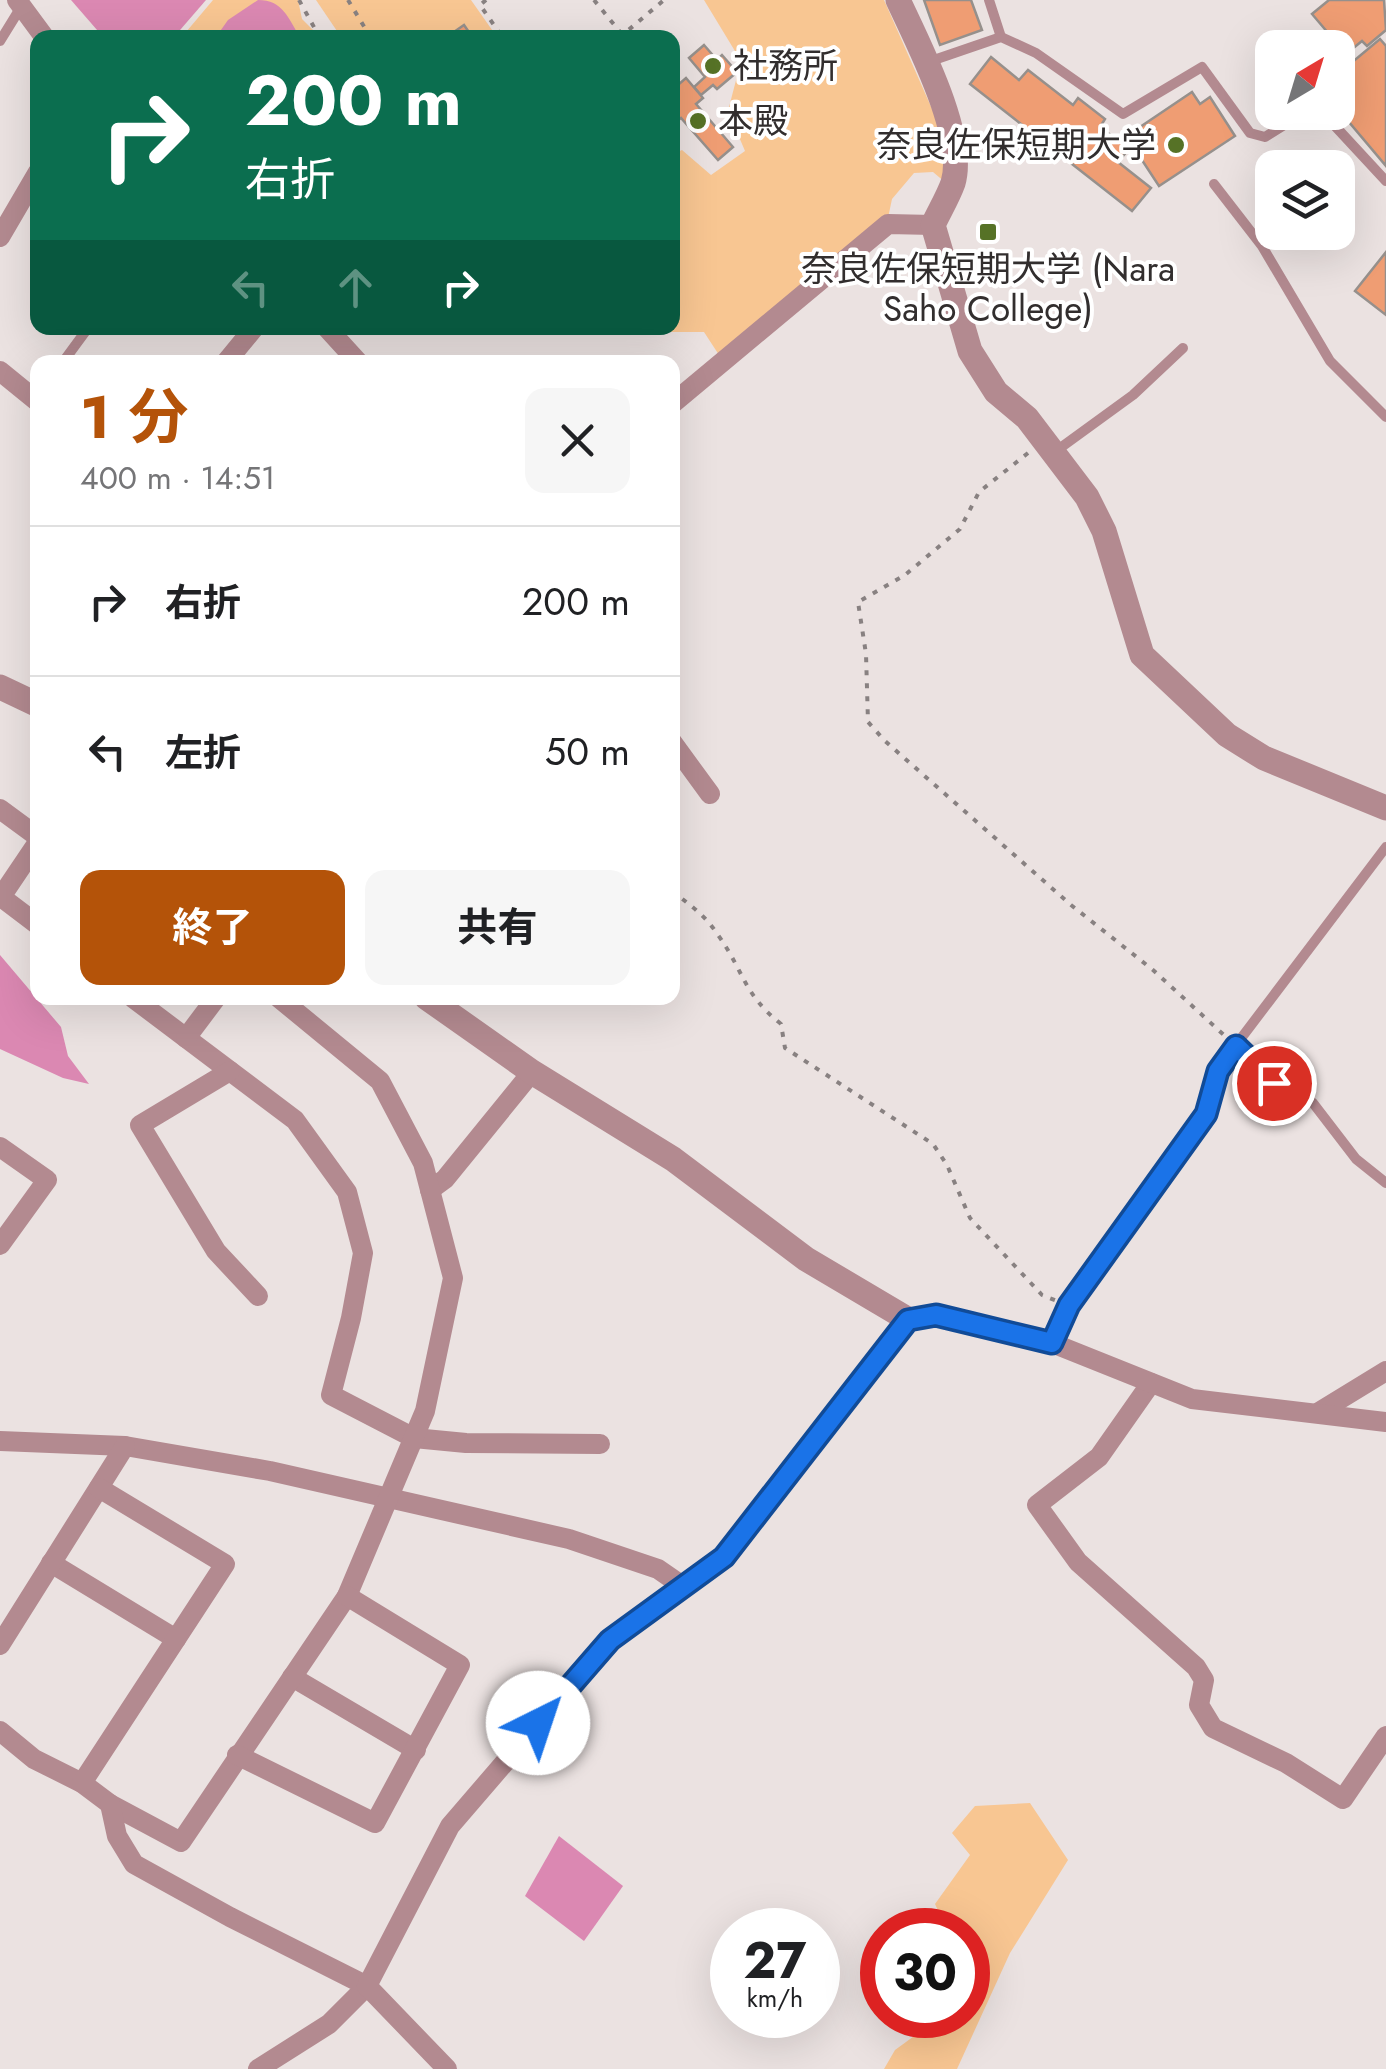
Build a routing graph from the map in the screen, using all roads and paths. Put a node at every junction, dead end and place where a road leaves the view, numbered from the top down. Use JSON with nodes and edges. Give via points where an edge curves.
{"nodes":[{"id":1,"x":299,"y":0,"type":"edge"},
{"id":2,"x":348,"y":0,"type":"edge"},
{"id":3,"x":486,"y":0,"type":"edge"},
{"id":4,"x":594,"y":0,"type":"edge"},
{"id":5,"x":664,"y":0,"type":"edge"},
{"id":6,"x":898,"y":0,"type":"edge"},
{"id":7,"x":989,"y":0,"type":"edge"},
{"id":8,"x":19,"y":3,"type":"edge"},
{"id":9,"x":39,"y":30,"type":"edge"},
{"id":10,"x":316,"y":30,"type":"edge"},
{"id":11,"x":365,"y":30,"type":"edge"},
{"id":12,"x":497,"y":30,"type":"edge"},
{"id":13,"x":617,"y":30,"type":"edge"},
{"id":14,"x":629,"y":30,"type":"edge"},
{"id":15,"x":1001,"y":37,"type":"junction"},
{"id":16,"x":0,"y":41,"type":"edge"},
{"id":17,"x":927,"y":63,"type":"junction"},
{"id":18,"x":1278,"y":130,"type":"edge"},
{"id":19,"x":1338,"y":130,"type":"edge"},
{"id":20,"x":1386,"y":182,"type":"edge"},
{"id":21,"x":1214,"y":184,"type":"dead end"},
{"id":22,"x":30,"y":186,"type":"edge"},
{"id":23,"x":933,"y":225,"type":"junction"},
{"id":24,"x":0,"y":237,"type":"edge"},
{"id":25,"x":248,"y":335,"type":"edge"},
{"id":26,"x":334,"y":335,"type":"edge"},
{"id":27,"x":1183,"y":348,"type":"dead end"},
{"id":28,"x":232,"y":355,"type":"edge"},
{"id":29,"x":352,"y":355,"type":"edge"},
{"id":30,"x":0,"y":371,"type":"edge"},
{"id":31,"x":30,"y":395,"type":"edge"},
{"id":32,"x":680,"y":397,"type":"edge"},
{"id":33,"x":1386,"y":418,"type":"edge"},
{"id":34,"x":1050,"y":446,"type":"junction"},
{"id":35,"x":0,"y":686,"type":"edge"},
{"id":36,"x":30,"y":702,"type":"edge"},
{"id":37,"x":680,"y":753,"type":"edge"},
{"id":38,"x":710,"y":794,"type":"dead end"},
{"id":39,"x":1386,"y":808,"type":"edge"},
{"id":40,"x":0,"y":809,"type":"edge"},
{"id":41,"x":30,"y":833,"type":"edge"},
{"id":42,"x":1386,"y":847,"type":"edge"},
{"id":43,"x":30,"y":851,"type":"edge"},
{"id":44,"x":680,"y":897,"type":"edge"},
{"id":45,"x":30,"y":919,"type":"edge"},
{"id":46,"x":142,"y":1005,"type":"edge"},
{"id":47,"x":211,"y":1005,"type":"edge"},
{"id":48,"x":287,"y":1005,"type":"edge"},
{"id":49,"x":442,"y":1005,"type":"edge"},
{"id":50,"x":186,"y":1038,"type":"junction"},
{"id":51,"x":1236,"y":1046,"type":"junction"},
{"id":52,"x":230,"y":1071,"type":"junction"},
{"id":53,"x":532,"y":1072,"type":"junction"},
{"id":54,"x":0,"y":1147,"type":"edge"},
{"id":55,"x":1386,"y":1183,"type":"edge"},
{"id":56,"x":430,"y":1190,"type":"junction"},
{"id":57,"x":0,"y":1245,"type":"edge"},
{"id":58,"x":258,"y":1296,"type":"dead end"},
{"id":59,"x":1069,"y":1305,"type":"junction"},
{"id":60,"x":908,"y":1320,"type":"junction"},
{"id":61,"x":1052,"y":1343,"type":"junction"},
{"id":62,"x":1386,"y":1371,"type":"edge"},
{"id":63,"x":1151,"y":1383,"type":"junction"},
{"id":64,"x":1319,"y":1412,"type":"junction"},
{"id":65,"x":1386,"y":1422,"type":"edge"},
{"id":66,"x":414,"y":1438,"type":"junction"},
{"id":67,"x":0,"y":1440,"type":"edge"},
{"id":68,"x":600,"y":1444,"type":"dead end"},
{"id":69,"x":126,"y":1446,"type":"junction"},
{"id":70,"x":99,"y":1488,"type":"junction"},
{"id":71,"x":390,"y":1498,"type":"junction"},
{"id":72,"x":52,"y":1564,"type":"junction"},
{"id":73,"x":684,"y":1587,"type":"junction"},
{"id":74,"x":347,"y":1596,"type":"junction"},
{"id":75,"x":176,"y":1639,"type":"junction"},
{"id":76,"x":0,"y":1645,"type":"edge"},
{"id":77,"x":292,"y":1677,"type":"junction"},
{"id":78,"x":0,"y":1731,"type":"edge"},
{"id":79,"x":1386,"y":1736,"type":"edge"},
{"id":80,"x":416,"y":1750,"type":"junction"},
{"id":81,"x":238,"y":1755,"type":"junction"},
{"id":82,"x":82,"y":1783,"type":"junction"},
{"id":83,"x":110,"y":1804,"type":"junction"},
{"id":84,"x":367,"y":1986,"type":"junction"},
{"id":85,"x":434,"y":2065,"type":"edge"},
{"id":86,"x":258,"y":2069,"type":"edge"}],
"edges":[{"from":1,"to":10,"type":"path"},
{"from":2,"to":11,"type":"path"},
{"from":3,"to":12,"type":"path","via":[[480,5]]},
{"from":4,"to":13,"type":"path"},
{"from":5,"to":14,"type":"path"},
{"from":6,"to":17,"type":"street"},
{"from":7,"to":15,"type":"lane"},
{"from":8,"to":9,"type":"street"},
{"from":8,"to":16,"type":"lane"},
{"from":15,"to":17,"type":"lane"},
{"from":15,"to":18,"type":"lane","via":[[1123,114],[1202,67],[1250,133],[1265,138]]},
{"from":17,"to":23,"type":"street","via":[[955,150],[954,182]]},
{"from":19,"to":20,"type":"lane"},
{"from":21,"to":33,"type":"lane","via":[[1262,246],[1330,362]]},
{"from":22,"to":24,"type":"street"},
{"from":23,"to":32,"type":"street","via":[[888,224]]},
{"from":23,"to":34,"type":"street","via":[[970,351],[996,392]]},
{"from":25,"to":28,"type":"street"},
{"from":26,"to":29,"type":"street"},
{"from":27,"to":34,"type":"lane","via":[[1133,395]]},
{"from":30,"to":31,"type":"street"},
{"from":34,"to":39,"type":"street","via":[[1104,531],[1142,656],[1227,735]]},
{"from":34,"to":51,"type":"path","via":[[979,492],[960,529],[858,602],[868,722]]},
{"from":35,"to":36,"type":"street"},
{"from":37,"to":38,"type":"street"},
{"from":40,"to":41,"type":"street"},
{"from":42,"to":51,"type":"lane"},
{"from":43,"to":45,"type":"street","via":[[0,897]]},
{"from":44,"to":59,"type":"path","via":[[720,936],[758,1006],[781,1024],[785,1048],[933,1144],[990,1243],[1042,1295]]},
{"from":46,"to":50,"type":"street"},
{"from":47,"to":50,"type":"street"},
{"from":48,"to":56,"type":"street","via":[[380,1082]]},
{"from":49,"to":53,"type":"street"},
{"from":50,"to":52,"type":"street"},
{"from":51,"to":55,"type":"lane","via":[[1274,1083],[1313,1104],[1356,1159]]},
{"from":51,"to":59,"type":"lane","via":[[1218,1071],[1206,1114]]},
{"from":52,"to":58,"type":"street","via":[[140,1125],[216,1251]]},
{"from":52,"to":66,"type":"street","via":[[295,1120],[346,1192],[363,1254],[332,1395]]},
{"from":53,"to":56,"type":"street"},
{"from":53,"to":60,"type":"street","via":[[673,1159],[806,1259]]},
{"from":54,"to":57,"type":"street","via":[[47,1180]]},
{"from":56,"to":66,"type":"street","via":[[453,1278]]},
{"from":59,"to":61,"type":"lane"},
{"from":60,"to":61,"type":"street","via":[[936,1315]]},
{"from":60,"to":73,"type":"street","via":[[724,1557]]},
{"from":61,"to":63,"type":"street"},
{"from":62,"to":64,"type":"street"},
{"from":63,"to":64,"type":"street","via":[[1192,1399]]},
{"from":63,"to":79,"type":"street","via":[[1099,1457],[1037,1505],[1078,1562],[1196,1668],[1204,1680],[1199,1705],[1214,1728],[1344,1798]]},
{"from":64,"to":65,"type":"street"},
{"from":66,"to":68,"type":"street"},
{"from":66,"to":71,"type":"street"},
{"from":67,"to":69,"type":"street"},
{"from":69,"to":70,"type":"street"},
{"from":69,"to":71,"type":"street"},
{"from":70,"to":72,"type":"street"},
{"from":70,"to":75,"type":"street","via":[[225,1564]]},
{"from":71,"to":73,"type":"street","via":[[585,1544],[658,1569]]},
{"from":71,"to":74,"type":"street"},
{"from":72,"to":75,"type":"street"},
{"from":72,"to":76,"type":"street"},
{"from":73,"to":84,"type":"street","via":[[610,1640],[450,1826]]},
{"from":74,"to":77,"type":"street"},
{"from":74,"to":80,"type":"street","via":[[460,1665]]},
{"from":75,"to":82,"type":"street"},
{"from":77,"to":80,"type":"street"},
{"from":77,"to":81,"type":"street"},
{"from":78,"to":82,"type":"street","via":[[34,1759]]},
{"from":80,"to":81,"type":"street","via":[[374,1822]]},
{"from":81,"to":83,"type":"street","via":[[181,1842]]},
{"from":82,"to":83,"type":"street"},
{"from":83,"to":84,"type":"street","via":[[117,1836],[134,1864]]},
{"from":84,"to":85,"type":"street"},
{"from":84,"to":86,"type":"street","via":[[328,2024]]}]}
